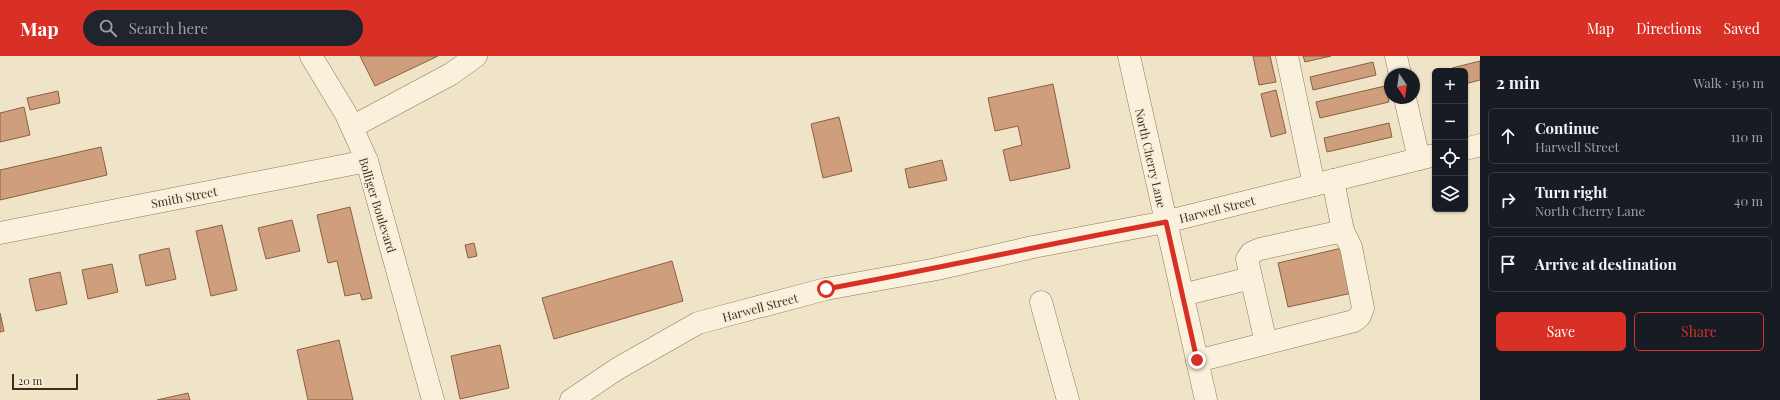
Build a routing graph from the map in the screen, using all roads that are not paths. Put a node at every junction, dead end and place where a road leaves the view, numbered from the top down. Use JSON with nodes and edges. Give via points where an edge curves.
{"nodes":[{"id":1,"x":311,"y":56,"type":"edge"},
{"id":2,"x":476,"y":56,"type":"edge"},
{"id":3,"x":1129,"y":56,"type":"edge"},
{"id":4,"x":1287,"y":56,"type":"edge"},
{"id":5,"x":1396,"y":56,"type":"edge"},
{"id":6,"x":1399,"y":68,"type":"edge"},
{"id":7,"x":1407,"y":104,"type":"edge"},
{"id":8,"x":352,"y":127,"type":"junction"},
{"id":9,"x":1480,"y":146,"type":"edge"},
{"id":10,"x":1468,"y":148,"type":"edge"},
{"id":11,"x":1427,"y":157,"type":"edge"},
{"id":12,"x":367,"y":161,"type":"junction"},
{"id":13,"x":1324,"y":183,"type":"junction"},
{"id":14,"x":1166,"y":222,"type":"junction"},
{"id":15,"x":1344,"y":231,"type":"junction"},
{"id":16,"x":0,"y":234,"type":"edge"},
{"id":17,"x":1251,"y":278,"type":"junction"},
{"id":18,"x":1182,"y":295,"type":"junction"},
{"id":19,"x":1041,"y":302,"type":"dead end"},
{"id":20,"x":1266,"y":343,"type":"junction"},
{"id":21,"x":1197,"y":360,"type":"junction"},
{"id":22,"x":433,"y":400,"type":"edge"},
{"id":23,"x":571,"y":400,"type":"edge"},
{"id":24,"x":1068,"y":400,"type":"edge"},
{"id":25,"x":1206,"y":400,"type":"edge"}],
"edges":[{"from":1,"to":8,"type":"street","name":"Bolliger Boulevard"},
{"from":2,"to":8,"type":"street","via":[[451,74]]},
{"from":3,"to":14,"type":"street","name":"North Cherry Lane"},
{"from":4,"to":13,"type":"street"},
{"from":5,"to":6,"type":"street"},
{"from":7,"to":11,"type":"street"},
{"from":8,"to":12,"type":"street","name":"Bolliger Boulevard"},
{"from":9,"to":10,"type":"street"},
{"from":11,"to":13,"type":"street","name":"Harwell Street"},
{"from":12,"to":16,"type":"street","name":"Smith Street"},
{"from":12,"to":22,"type":"street","name":"Bolliger Boulevard"},
{"from":13,"to":14,"type":"street","name":"Harwell Street"},
{"from":13,"to":15,"type":"street"},
{"from":14,"to":18,"type":"street","name":"North Cherry Lane"},
{"from":14,"to":23,"type":"street","name":"Harwell Street","via":[[826,289],[698,323],[617,369]]},
{"from":15,"to":17,"type":"street","via":[[1250,253],[1247,259]]},
{"from":15,"to":20,"type":"street","via":[[1351,247],[1363,308],[1360,316],[1354,321]]},
{"from":17,"to":18,"type":"street"},
{"from":17,"to":20,"type":"street"},
{"from":18,"to":21,"type":"street","name":"North Cherry Lane"},
{"from":19,"to":24,"type":"street"},
{"from":20,"to":21,"type":"street"},
{"from":21,"to":25,"type":"street","name":"North Cherry Lane"}]}
